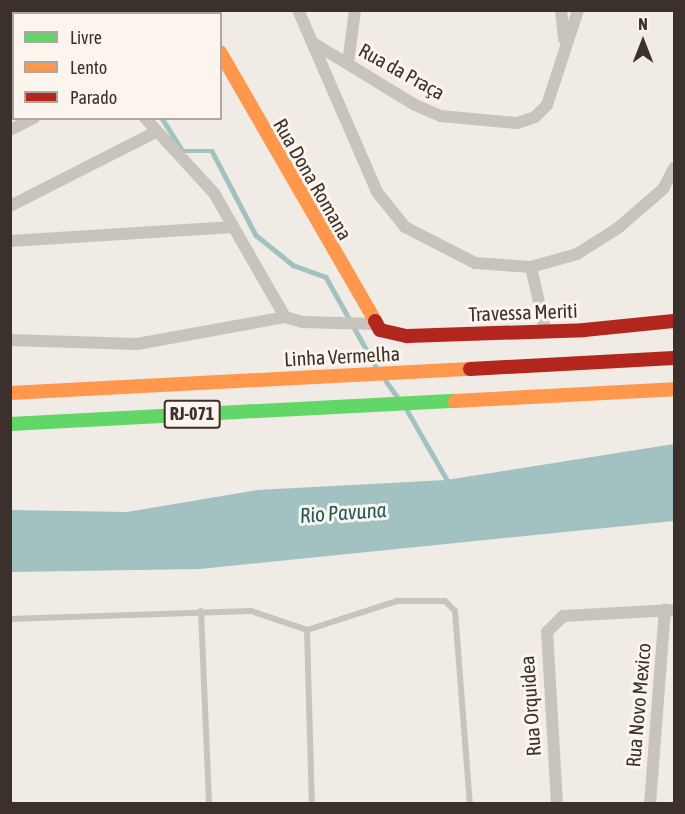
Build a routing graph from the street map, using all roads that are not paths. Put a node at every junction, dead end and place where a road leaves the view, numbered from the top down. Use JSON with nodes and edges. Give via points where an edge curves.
{"nodes":[{"id":1,"x":298,"y":10,"type":"edge"},
{"id":2,"x":355,"y":10,"type":"edge"},
{"id":3,"x":561,"y":10,"type":"edge"},
{"id":4,"x":578,"y":10,"type":"edge"},
{"id":5,"x":565,"y":41,"type":"junction"},
{"id":6,"x":315,"y":44,"type":"junction"},
{"id":7,"x":222,"y":56,"type":"edge"},
{"id":8,"x":348,"y":63,"type":"junction"},
{"id":9,"x":29,"y":120,"type":"edge"},
{"id":10,"x":146,"y":120,"type":"edge"},
{"id":11,"x":10,"y":130,"type":"edge"},
{"id":12,"x":154,"y":133,"type":"junction"},
{"id":13,"x":675,"y":168,"type":"edge"},
{"id":14,"x":10,"y":206,"type":"edge"},
{"id":15,"x":233,"y":227,"type":"junction"},
{"id":16,"x":10,"y":241,"type":"edge"},
{"id":17,"x":531,"y":267,"type":"junction"},
{"id":18,"x":285,"y":317,"type":"junction"},
{"id":19,"x":675,"y":321,"type":"edge"},
{"id":20,"x":368,"y":324,"type":"junction"},
{"id":21,"x":545,"y":329,"type":"junction"},
{"id":22,"x":10,"y":340,"type":"edge"},
{"id":23,"x":675,"y":358,"type":"edge"},
{"id":24,"x":675,"y":389,"type":"edge"},
{"id":25,"x":10,"y":393,"type":"edge"},
{"id":26,"x":10,"y":423,"type":"edge"},
{"id":27,"x":670,"y":610,"type":"edge"},
{"id":28,"x":201,"y":611,"type":"junction"},
{"id":29,"x":10,"y":619,"type":"edge"},
{"id":30,"x":307,"y":630,"type":"junction"},
{"id":31,"x":209,"y":804,"type":"edge"},
{"id":32,"x":312,"y":804,"type":"edge"},
{"id":33,"x":470,"y":804,"type":"edge"},
{"id":34,"x":557,"y":804,"type":"edge"},
{"id":35,"x":650,"y":804,"type":"edge"}],
"edges":[{"from":1,"to":6,"type":"street"},
{"from":2,"to":8,"type":"street"},
{"from":3,"to":5,"type":"street"},
{"from":4,"to":5,"type":"street","name":"Rua da Praça"},
{"from":5,"to":8,"type":"street","name":"Rua da Praça","via":[[547,105],[535,117],[517,123],[441,116],[415,105]]},
{"from":6,"to":8,"type":"street","name":"Rua da Praça"},
{"from":6,"to":17,"type":"street","via":[[376,192],[405,227],[475,263]]},
{"from":7,"to":20,"type":"main road","name":"Rua Dona Romana"},
{"from":9,"to":11,"type":"street"},
{"from":10,"to":12,"type":"street"},
{"from":12,"to":14,"type":"street"},
{"from":12,"to":15,"type":"street","via":[[214,193]]},
{"from":13,"to":17,"type":"street","via":[[663,189],[618,228],[577,254]]},
{"from":15,"to":16,"type":"street"},
{"from":15,"to":18,"type":"street"},
{"from":17,"to":21,"type":"street"},
{"from":18,"to":20,"type":"street","via":[[330,324]]},
{"from":18,"to":22,"type":"street","via":[[137,344]]},
{"from":19,"to":21,"type":"main road","name":"Travessa Meriti"},
{"from":20,"to":21,"type":"main road","name":"Travessa Meriti","via":[[407,336]]},
{"from":23,"to":25,"type":"main road","name":"Linha Vermelha","number":"RJ-071"},
{"from":24,"to":26,"type":"main road","number":"RJ-071"},
{"from":27,"to":34,"type":"street","name":"Rua Orquidea","via":[[563,616],[547,632]]},
{"from":27,"to":35,"type":"street","name":"Rua Novo Mexico"},
{"from":28,"to":29,"type":"lane"},
{"from":28,"to":30,"type":"lane","via":[[251,611]]},
{"from":28,"to":31,"type":"lane"},
{"from":30,"to":32,"type":"lane"},
{"from":30,"to":33,"type":"lane","via":[[397,601],[417,598],[452,604]]}]}
